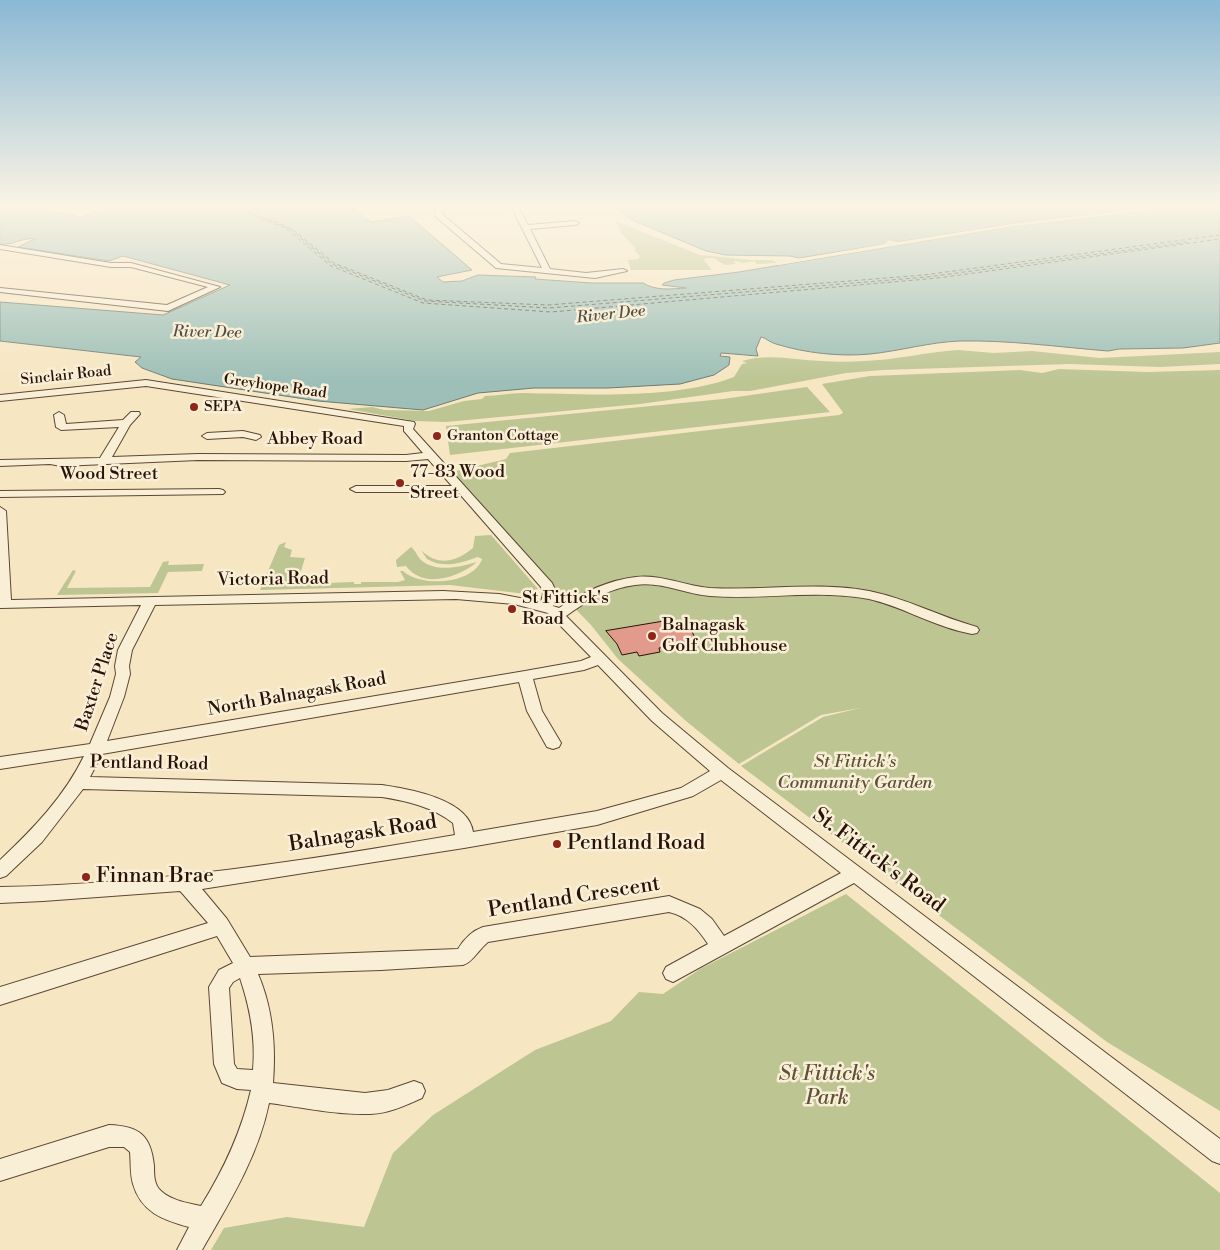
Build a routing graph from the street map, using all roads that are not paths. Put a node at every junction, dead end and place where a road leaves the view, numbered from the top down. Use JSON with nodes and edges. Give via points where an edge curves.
{"nodes":[{"id":1,"x":136,"y":266,"type":"edge"},
{"id":2,"x":502,"y":266,"type":"edge"},
{"id":3,"x":545,"y":266,"type":"edge"},
{"id":4,"x":623,"y":271,"type":"dead end"},
{"id":5,"x":548,"y":272,"type":"junction"},
{"id":6,"x":585,"y":275,"type":"junction"},
{"id":7,"x":595,"y":276,"type":"dead end"},
{"id":8,"x":0,"y":290,"type":"edge"},
{"id":9,"x":135,"y":384,"type":"joint"},
{"id":10,"x":0,"y":398,"type":"edge"},
{"id":11,"x":135,"y":414,"type":"dead end"},
{"id":12,"x":59,"y":415,"type":"dead end"},
{"id":13,"x":126,"y":424,"type":"junction"},
{"id":14,"x":256,"y":436,"type":"dead end"},
{"id":15,"x":432,"y":455,"type":"junction"},
{"id":16,"x":198,"y":457,"type":"junction"},
{"id":17,"x":104,"y":461,"type":"junction"},
{"id":18,"x":0,"y":463,"type":"edge"},
{"id":19,"x":356,"y":489,"type":"dead end"},
{"id":20,"x":461,"y":489,"type":"junction"},
{"id":21,"x":219,"y":492,"type":"dead end"},
{"id":22,"x":0,"y":494,"type":"edge"},
{"id":23,"x":0,"y":511,"type":"edge"},
{"id":24,"x":150,"y":601,"type":"junction"},
{"id":25,"x":3,"y":604,"type":"edge"},
{"id":26,"x":552,"y":611,"type":"junction"},
{"id":27,"x":972,"y":630,"type":"dead end"},
{"id":28,"x":599,"y":659,"type":"junction"},
{"id":29,"x":525,"y":676,"type":"junction"},
{"id":30,"x":553,"y":743,"type":"dead end"},
{"id":31,"x":96,"y":749,"type":"junction"},
{"id":32,"x":0,"y":763,"type":"edge"},
{"id":33,"x":722,"y":772,"type":"junction"},
{"id":34,"x":79,"y":783,"type":"junction"},
{"id":35,"x":464,"y":841,"type":"junction"},
{"id":36,"x":0,"y":871,"type":"edge"},
{"id":37,"x":856,"y":874,"type":"junction"},
{"id":38,"x":183,"y":883,"type":"junction"},
{"id":39,"x":0,"y":895,"type":"edge"},
{"id":40,"x":221,"y":927,"type":"junction"},
{"id":41,"x":720,"y":947,"type":"junction"},
{"id":42,"x":246,"y":966,"type":"junction"},
{"id":43,"x":673,"y":973,"type":"dead end"},
{"id":44,"x":0,"y":996,"type":"edge"},
{"id":45,"x":262,"y":1086,"type":"junction"},
{"id":46,"x":414,"y":1091,"type":"dead end"},
{"id":47,"x":1220,"y":1152,"type":"edge"},
{"id":48,"x":0,"y":1170,"type":"edge"},
{"id":49,"x":206,"y":1220,"type":"junction"},
{"id":50,"x":189,"y":1250,"type":"edge"}],
"edges":[{"from":1,"to":8,"type":"street","via":[[216,287],[168,308]]},
{"from":2,"to":5,"type":"street"},
{"from":3,"to":5,"type":"street"},
{"from":4,"to":6,"type":"street"},
{"from":5,"to":6,"type":"street"},
{"from":6,"to":7,"type":"street"},
{"from":9,"to":10,"type":"street","name":"Sinclair Road"},
{"from":9,"to":15,"type":"street","name":"Greyhope Road","via":[[156,384],[410,424],[408,429]]},
{"from":11,"to":13,"type":"street"},
{"from":12,"to":13,"type":"street","via":[[60,426]]},
{"from":13,"to":17,"type":"street"},
{"from":14,"to":16,"type":"street","name":"Abbey Road","via":[[209,432]]},
{"from":15,"to":16,"type":"street","name":"Abbey Road","via":[[406,458]]},
{"from":15,"to":20,"type":"street"},
{"from":16,"to":17,"type":"street","name":"Abbey Road"},
{"from":17,"to":18,"type":"street","name":"Abbey Road"},
{"from":19,"to":20,"type":"street"},
{"from":20,"to":26,"type":"street","via":[[547,586]]},
{"from":21,"to":22,"type":"street","name":"Wood Street"},
{"from":23,"to":25,"type":"street"},
{"from":24,"to":25,"type":"street","name":"Victoria Road"},
{"from":24,"to":26,"type":"street","name":"Victoria Road","via":[[443,595],[483,597]]},
{"from":24,"to":31,"type":"street","name":"Baxter Place","via":[[126,650],[117,697]]},
{"from":26,"to":27,"type":"street","via":[[610,588],[648,580],[709,592],[828,590],[868,595]]},
{"from":26,"to":28,"type":"street","name":"St. Fittick's Road"},
{"from":28,"to":29,"type":"street","name":"North Balnagask Road"},
{"from":28,"to":33,"type":"street","name":"St. Fittick's Road","via":[[657,717]]},
{"from":29,"to":30,"type":"street","via":[[532,708]]},
{"from":29,"to":31,"type":"street","name":"North Balnagask Road"},
{"from":31,"to":32,"type":"street","name":"North Balnagask Road"},
{"from":31,"to":34,"type":"street"},
{"from":33,"to":35,"type":"street","name":"Balnagask Road","via":[[687,792],[607,815]]},
{"from":33,"to":37,"type":"street","name":"St. Fittick's Road"},
{"from":34,"to":35,"type":"street","name":"Pentland Road","via":[[382,790],[412,797],[452,814],[464,826]]},
{"from":34,"to":36,"type":"street","via":[[36,837]]},
{"from":35,"to":38,"type":"street","name":"Balnagask Road"},
{"from":37,"to":41,"type":"street"},
{"from":37,"to":47,"type":"street","name":"St. Fittick's Road"},
{"from":38,"to":39,"type":"street","name":"Balnagask Road"},
{"from":38,"to":40,"type":"street","via":[[202,900]]},
{"from":40,"to":42,"type":"street"},
{"from":40,"to":44,"type":"street"},
{"from":41,"to":42,"type":"street","name":"Pentland Crescent","via":[[695,913],[669,904],[483,936],[463,956]]},
{"from":41,"to":43,"type":"street"},
{"from":42,"to":45,"type":"street","via":[[264,1029]]},
{"from":42,"to":45,"type":"street","via":[[226,976],[219,987],[224,1064],[229,1076]]},
{"from":45,"to":46,"type":"street","via":[[365,1104],[388,1101]]},
{"from":45,"to":49,"type":"street","via":[[246,1146]]},
{"from":48,"to":49,"type":"street","via":[[108,1136],[119,1136],[136,1143],[141,1149],[145,1184],[155,1201],[166,1208]]},
{"from":49,"to":50,"type":"street"}]}
